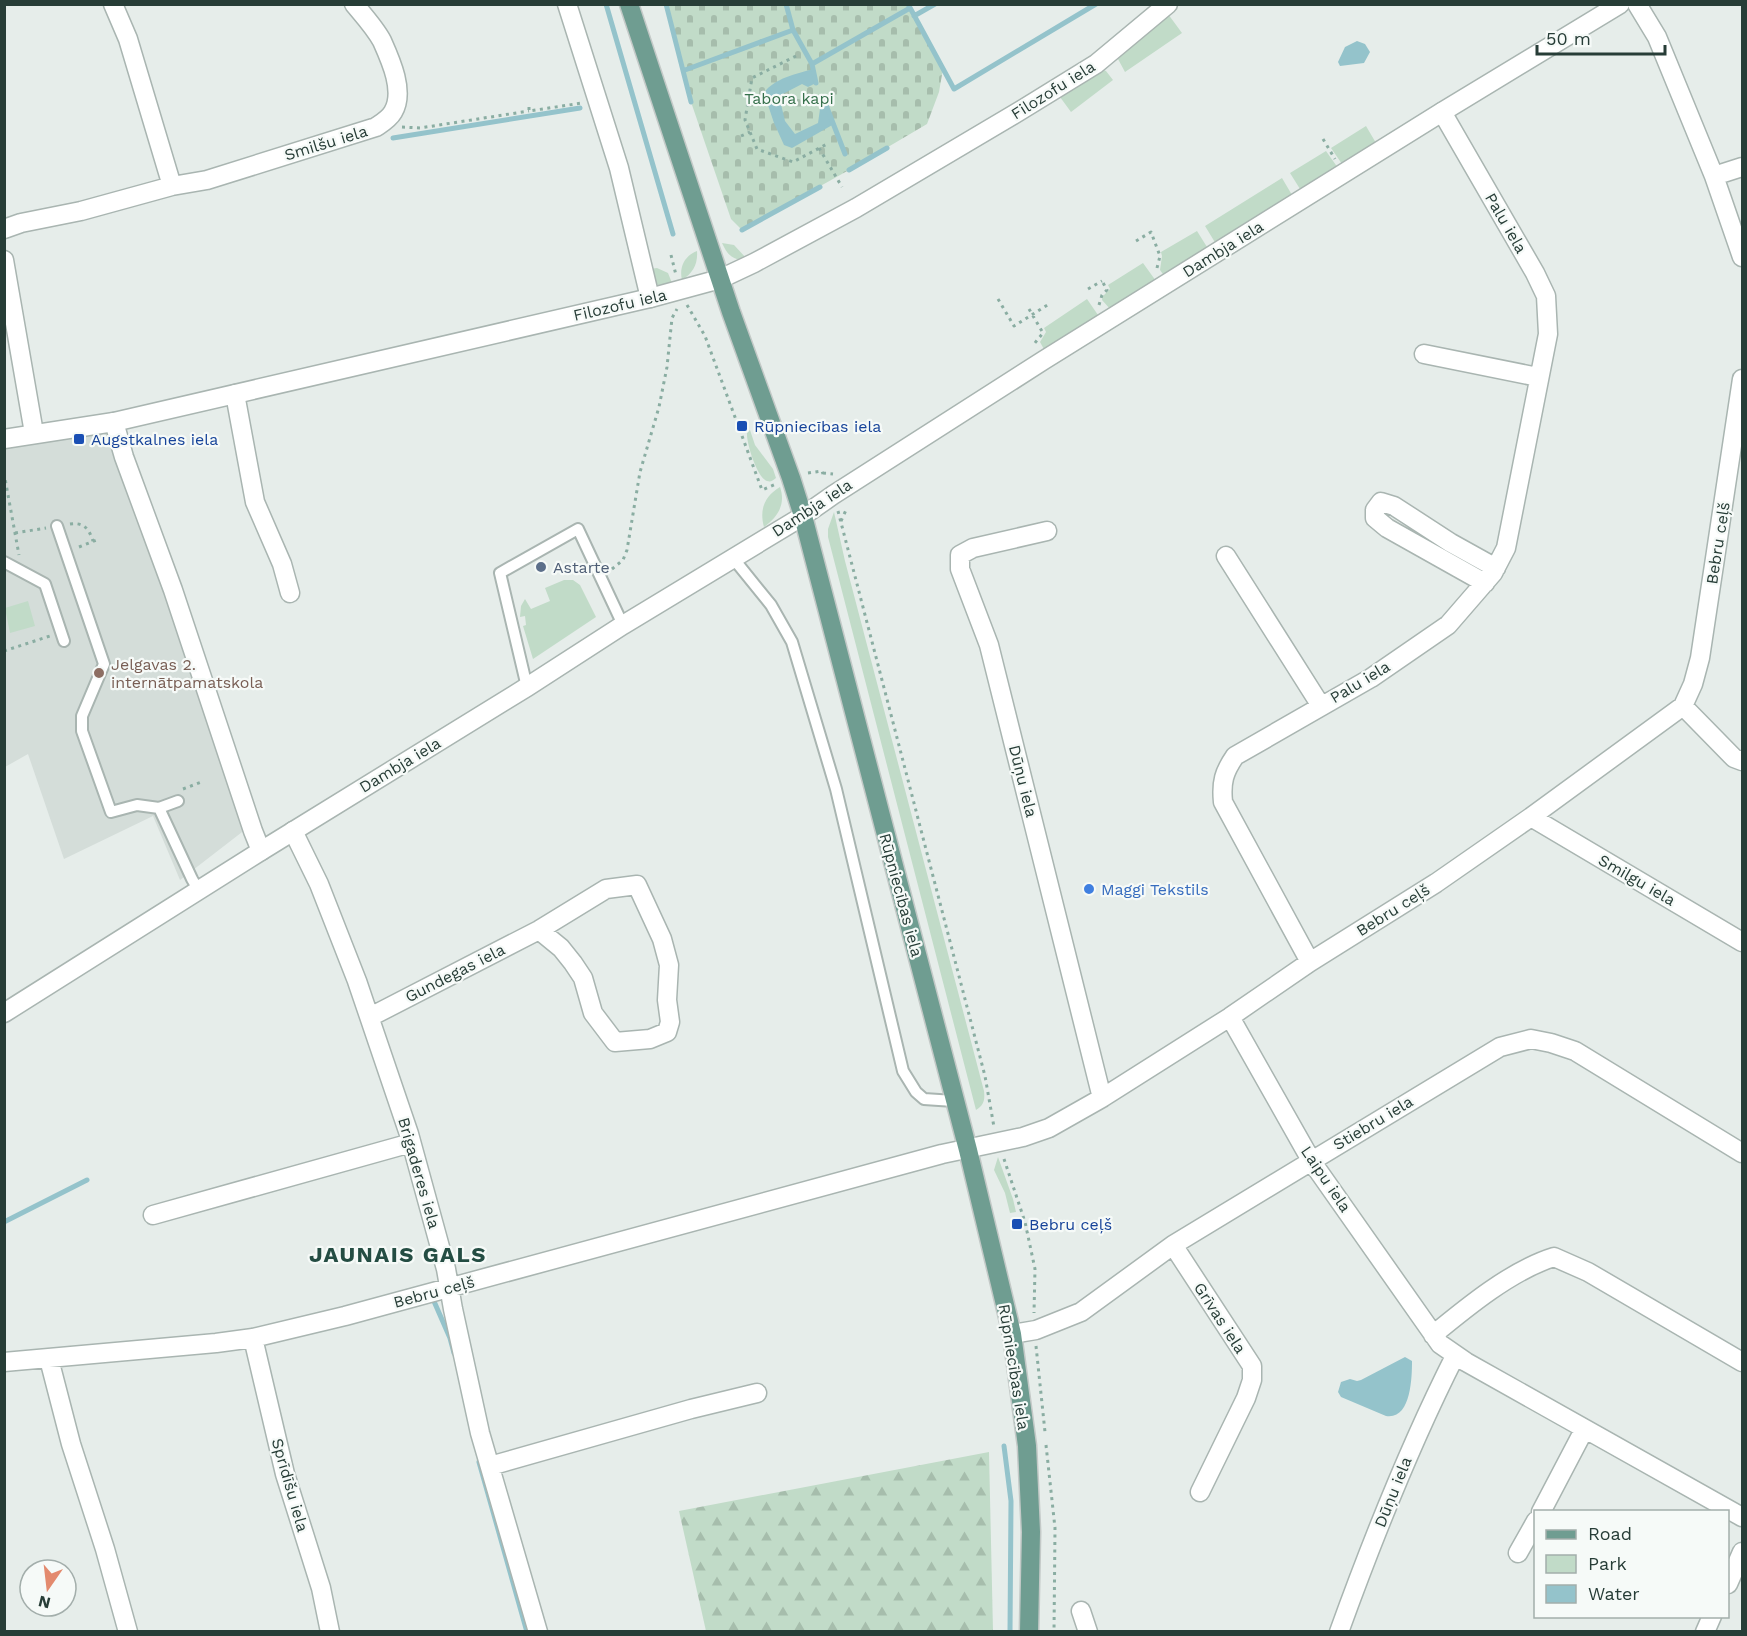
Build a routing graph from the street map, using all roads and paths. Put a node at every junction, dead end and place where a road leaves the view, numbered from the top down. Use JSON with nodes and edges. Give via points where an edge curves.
{"nodes":[{"id":1,"x":113,"y":4,"type":"edge"},
{"id":2,"x":354,"y":4,"type":"edge"},
{"id":3,"x":567,"y":4,"type":"edge"},
{"id":4,"x":628,"y":4,"type":"edge"},
{"id":5,"x":1168,"y":4,"type":"edge"},
{"id":6,"x":1620,"y":4,"type":"edge"},
{"id":7,"x":1637,"y":4,"type":"edge"},
{"id":8,"x":1597,"y":11,"type":"edge"},
{"id":9,"x":796,"y":56,"type":"dead end"},
{"id":10,"x":579,"y":104,"type":"dead end"},
{"id":11,"x":1442,"y":112,"type":"junction"},
{"id":12,"x":387,"y":120,"type":"junction"},
{"id":13,"x":750,"y":132,"type":"junction"},
{"id":14,"x":741,"y":135,"type":"dead end"},
{"id":15,"x":1323,"y":139,"type":"dead end"},
{"id":16,"x":827,"y":144,"type":"dead end"},
{"id":17,"x":819,"y":148,"type":"junction"},
{"id":18,"x":1743,"y":167,"type":"edge"},
{"id":19,"x":1345,"y":173,"type":"junction"},
{"id":20,"x":1714,"y":176,"type":"junction"},
{"id":21,"x":172,"y":186,"type":"junction"},
{"id":22,"x":842,"y":187,"type":"dead end"},
{"id":23,"x":4,"y":229,"type":"edge"},
{"id":24,"x":1136,"y":242,"type":"dead end"},
{"id":25,"x":671,"y":255,"type":"dead end"},
{"id":26,"x":1743,"y":257,"type":"edge"},
{"id":27,"x":4,"y":260,"type":"edge"},
{"id":28,"x":1156,"y":273,"type":"dead end"},
{"id":29,"x":720,"y":279,"type":"junction"},
{"id":30,"x":677,"y":282,"type":"dead end"},
{"id":31,"x":1088,"y":290,"type":"dead end"},
{"id":32,"x":650,"y":298,"type":"junction"},
{"id":33,"x":684,"y":299,"type":"dead end"},
{"id":34,"x":998,"y":299,"type":"dead end"},
{"id":35,"x":1049,"y":304,"type":"dead end"},
{"id":36,"x":1099,"y":305,"type":"dead end"},
{"id":37,"x":678,"y":306,"type":"dead end"},
{"id":38,"x":1029,"y":309,"type":"dead end"},
{"id":39,"x":1032,"y":314,"type":"junction"},
{"id":40,"x":1034,"y":344,"type":"dead end"},
{"id":41,"x":1424,"y":354,"type":"dead end"},
{"id":42,"x":1538,"y":377,"type":"junction"},
{"id":43,"x":1743,"y":379,"type":"edge"},
{"id":44,"x":235,"y":394,"type":"junction"},
{"id":45,"x":114,"y":422,"type":"junction"},
{"id":46,"x":34,"y":433,"type":"junction"},
{"id":47,"x":4,"y":439,"type":"edge"},
{"id":48,"x":1736,"y":464,"type":"edge"},
{"id":49,"x":4,"y":473,"type":"edge"},
{"id":50,"x":803,"y":474,"type":"dead end"},
{"id":51,"x":826,"y":480,"type":"dead end"},
{"id":52,"x":780,"y":483,"type":"dead end"},
{"id":53,"x":837,"y":507,"type":"dead end"},
{"id":54,"x":803,"y":516,"type":"junction"},
{"id":55,"x":57,"y":526,"type":"dead end"},
{"id":56,"x":1047,"y":531,"type":"dead end"},
{"id":57,"x":99,"y":539,"type":"dead end"},
{"id":58,"x":67,"y":553,"type":"junction"},
{"id":59,"x":1226,"y":556,"type":"dead end"},
{"id":60,"x":733,"y":558,"type":"junction"},
{"id":61,"x":4,"y":562,"type":"edge"},
{"id":62,"x":1496,"y":568,"type":"junction"},
{"id":63,"x":22,"y":571,"type":"junction"},
{"id":64,"x":601,"y":578,"type":"junction"},
{"id":65,"x":1485,"y":583,"type":"junction"},
{"id":66,"x":290,"y":594,"type":"dead end"},
{"id":67,"x":623,"y":625,"type":"junction"},
{"id":68,"x":63,"y":636,"type":"joint"},
{"id":69,"x":4,"y":651,"type":"edge"},
{"id":70,"x":527,"y":687,"type":"junction"},
{"id":71,"x":1321,"y":706,"type":"junction"},
{"id":72,"x":1683,"y":706,"type":"junction"},
{"id":73,"x":1743,"y":761,"type":"edge"},
{"id":74,"x":204,"y":781,"type":"dead end"},
{"id":75,"x":176,"y":797,"type":"joint"},
{"id":76,"x":159,"y":808,"type":"junction"},
{"id":77,"x":1531,"y":817,"type":"junction"},
{"id":78,"x":293,"y":831,"type":"junction"},
{"id":79,"x":261,"y":850,"type":"junction"},
{"id":80,"x":199,"y":891,"type":"junction"},
{"id":81,"x":539,"y":930,"type":"junction"},
{"id":82,"x":1743,"y":942,"type":"edge"},
{"id":83,"x":1310,"y":962,"type":"junction"},
{"id":84,"x":4,"y":1013,"type":"edge"},
{"id":85,"x":370,"y":1017,"type":"junction"},
{"id":86,"x":1230,"y":1017,"type":"junction"},
{"id":87,"x":1102,"y":1098,"type":"junction"},
{"id":88,"x":954,"y":1101,"type":"junction"},
{"id":89,"x":411,"y":1143,"type":"junction"},
{"id":90,"x":998,"y":1143,"type":"junction"},
{"id":91,"x":968,"y":1150,"type":"junction"},
{"id":92,"x":1743,"y":1153,"type":"edge"},
{"id":93,"x":1312,"y":1162,"type":"junction"},
{"id":94,"x":153,"y":1215,"type":"dead end"},
{"id":95,"x":1173,"y":1245,"type":"junction"},
{"id":96,"x":450,"y":1287,"type":"junction"},
{"id":97,"x":1036,"y":1330,"type":"junction"},
{"id":98,"x":1012,"y":1334,"type":"junction"},
{"id":99,"x":1433,"y":1335,"type":"junction"},
{"id":100,"x":253,"y":1338,"type":"junction"},
{"id":101,"x":1455,"y":1356,"type":"junction"},
{"id":102,"x":49,"y":1359,"type":"junction"},
{"id":103,"x":4,"y":1362,"type":"edge"},
{"id":104,"x":1743,"y":1362,"type":"edge"},
{"id":105,"x":757,"y":1392,"type":"dead end"},
{"id":106,"x":1584,"y":1430,"type":"junction"},
{"id":107,"x":1045,"y":1432,"type":"dead end"},
{"id":108,"x":1046,"y":1444,"type":"dead end"},
{"id":109,"x":490,"y":1466,"type":"junction"},
{"id":110,"x":1200,"y":1492,"type":"dead end"},
{"id":111,"x":1541,"y":1510,"type":"edge"},
{"id":112,"x":1743,"y":1517,"type":"edge"},
{"id":113,"x":1534,"y":1525,"type":"edge"},
{"id":114,"x":1743,"y":1552,"type":"edge"},
{"id":115,"x":1518,"y":1553,"type":"dead end"},
{"id":116,"x":1729,"y":1582,"type":"edge"},
{"id":117,"x":1081,"y":1611,"type":"dead end"},
{"id":118,"x":1712,"y":1618,"type":"edge"},
{"id":119,"x":128,"y":1632,"type":"edge"},
{"id":120,"x":330,"y":1632,"type":"edge"},
{"id":121,"x":538,"y":1632,"type":"edge"},
{"id":122,"x":1029,"y":1632,"type":"edge"},
{"id":123,"x":1054,"y":1632,"type":"edge"},
{"id":124,"x":1088,"y":1632,"type":"edge"},
{"id":125,"x":1339,"y":1632,"type":"edge"},
{"id":126,"x":1705,"y":1632,"type":"edge"}],
"edges":[{"from":1,"to":21,"type":"street","via":[[128,39]]},
{"from":2,"to":12,"type":"street","name":"Smilšu iela","via":[[382,40],[396,77],[398,101]]},
{"from":3,"to":32,"type":"street","via":[[620,168]]},
{"from":4,"to":29,"type":"main road","name":"Rūpniecības iela"},
{"from":5,"to":29,"type":"street","name":"Filozofu iela","via":[[1096,64],[1026,107],[856,208]]},
{"from":6,"to":8,"type":"street","name":"Dambja iela"},
{"from":7,"to":20,"type":"street","via":[[1657,37]]},
{"from":8,"to":11,"type":"street","name":"Dambja iela"},
{"from":9,"to":13,"type":"path","via":[[752,78],[744,120]]},
{"from":10,"to":12,"type":"path","via":[[420,129],[404,128]]},
{"from":11,"to":19,"type":"street","name":"Dambja iela"},
{"from":11,"to":42,"type":"street","name":"Palu iela","via":[[1546,296],[1548,334]]},
{"from":12,"to":21,"type":"street","name":"Smilšu iela","via":[[362,133],[207,180]]},
{"from":13,"to":14,"type":"path"},
{"from":13,"to":17,"type":"path","via":[[757,149],[793,162]]},
{"from":15,"to":19,"type":"path"},
{"from":16,"to":17,"type":"path"},
{"from":17,"to":22,"type":"path"},
{"from":18,"to":20,"type":"street"},
{"from":19,"to":54,"type":"street","name":"Dambja iela"},
{"from":20,"to":26,"type":"street"},
{"from":21,"to":23,"type":"street","name":"Smilšu iela"},
{"from":24,"to":28,"type":"path","via":[[1150,231],[1160,256]]},
{"from":25,"to":30,"type":"path"},
{"from":27,"to":46,"type":"street"},
{"from":29,"to":32,"type":"street","name":"Filozofu iela"},
{"from":29,"to":54,"type":"main road","name":"Rūpniecības iela"},
{"from":31,"to":36,"type":"path","via":[[1101,280],[1107,290]]},
{"from":32,"to":44,"type":"street","name":"Filozofu iela"},
{"from":33,"to":52,"type":"path","via":[[705,336],[762,490]]},
{"from":34,"to":39,"type":"path","via":[[1014,326]]},
{"from":35,"to":39,"type":"path"},
{"from":37,"to":64,"type":"path","via":[[672,318],[667,367],[640,472],[627,550],[622,560]]},
{"from":38,"to":39,"type":"path"},
{"from":39,"to":40,"type":"path","via":[[1043,333]]},
{"from":41,"to":42,"type":"street"},
{"from":42,"to":62,"type":"street","name":"Palu iela","via":[[1506,548]]},
{"from":43,"to":48,"type":"street","name":"Bebru ceļš"},
{"from":44,"to":45,"type":"street","name":"Filozofu iela"},
{"from":44,"to":66,"type":"street","via":[[255,502],[282,564]]},
{"from":45,"to":46,"type":"street","name":"Filozofu iela"},
{"from":45,"to":79,"type":"street"},
{"from":46,"to":47,"type":"street","name":"Filozofu iela"},
{"from":48,"to":72,"type":"street","name":"Bebru ceļš","via":[[1700,658]]},
{"from":49,"to":63,"type":"path"},
{"from":50,"to":51,"type":"path","via":[[822,471]]},
{"from":53,"to":90,"type":"path","via":[[985,1076]]},
{"from":54,"to":60,"type":"street","name":"Dambja iela"},
{"from":54,"to":88,"type":"main road","name":"Rūpniecības iela"},
{"from":55,"to":58,"type":"lane"},
{"from":56,"to":87,"type":"street","name":"Dūņu iela","via":[[973,548],[960,555],[960,569],[989,645]]},
{"from":57,"to":58,"type":"path"},
{"from":58,"to":76,"type":"lane","via":[[104,664],[82,716],[82,731],[111,812],[137,805]]},
{"from":59,"to":71,"type":"street"},
{"from":60,"to":67,"type":"street","name":"Dambja iela"},
{"from":60,"to":88,"type":"lane","via":[[771,604],[792,642],[836,789],[903,1071],[924,1099]]},
{"from":61,"to":63,"type":"lane"},
{"from":62,"to":65,"type":"street","name":"Palu iela"},
{"from":62,"to":65,"type":"street","via":[[1394,506],[1381,502],[1375,510],[1375,518],[1387,528]]},
{"from":63,"to":68,"type":"lane","via":[[45,584]]},
{"from":64,"to":67,"type":"lane"},
{"from":64,"to":70,"type":"lane","via":[[578,529],[500,573]]},
{"from":65,"to":71,"type":"street","name":"Palu iela","via":[[1448,625],[1371,678]]},
{"from":67,"to":70,"type":"street","name":"Dambja iela"},
{"from":68,"to":69,"type":"path"},
{"from":70,"to":78,"type":"street","name":"Dambja iela"},
{"from":71,"to":83,"type":"street","name":"Palu iela","via":[[1235,756],[1221,787],[1223,802]]},
{"from":72,"to":73,"type":"street","via":[[1734,758]]},
{"from":72,"to":77,"type":"street","name":"Bebru ceļš"},
{"from":74,"to":75,"type":"path"},
{"from":75,"to":76,"type":"lane"},
{"from":76,"to":80,"type":"lane"},
{"from":77,"to":82,"type":"street","name":"Smilgu iela"},
{"from":77,"to":83,"type":"street","name":"Bebru ceļš","via":[[1436,883]]},
{"from":78,"to":79,"type":"street","name":"Dambja iela"},
{"from":78,"to":85,"type":"street","name":"Brigaderes iela","via":[[319,884]]},
{"from":79,"to":80,"type":"street","name":"Dambja iela"},
{"from":80,"to":84,"type":"street","name":"Dambja iela"},
{"from":81,"to":81,"type":"street","name":"Gundegas iela","via":[[606,889],[637,885],[662,939],[669,965],[667,1032],[615,1042],[593,1013],[583,978],[573,963]]},
{"from":81,"to":85,"type":"street","name":"Gundegas iela"},
{"from":83,"to":86,"type":"street","name":"Bebru ceļš"},
{"from":85,"to":89,"type":"street","name":"Brigaderes iela"},
{"from":86,"to":87,"type":"street","name":"Bebru ceļš"},
{"from":86,"to":93,"type":"street","name":"Laipu iela"},
{"from":87,"to":90,"type":"street","name":"Bebru ceļš","via":[[1049,1128]]},
{"from":88,"to":91,"type":"main road","name":"Rūpniecības iela"},
{"from":89,"to":94,"type":"street"},
{"from":89,"to":96,"type":"street","name":"Brigaderes iela"},
{"from":90,"to":91,"type":"street","name":"Bebru ceļš"},
{"from":90,"to":97,"type":"path","via":[[1025,1222],[1035,1269]]},
{"from":91,"to":96,"type":"street","name":"Bebru ceļš"},
{"from":91,"to":98,"type":"main road","name":"Rūpniecības iela"},
{"from":92,"to":93,"type":"street","name":"Stiebru iela","via":[[1575,1051],[1531,1039],[1500,1047]]},
{"from":93,"to":95,"type":"street","name":"Stiebru iela"},
{"from":93,"to":99,"type":"street","name":"Laipu iela"},
{"from":95,"to":97,"type":"street","name":"Stiebru iela","via":[[1081,1312]]},
{"from":95,"to":110,"type":"street","name":"Grīvas iela","via":[[1252,1366],[1245,1398]]},
{"from":96,"to":100,"type":"street","name":"Bebru ceļš"},
{"from":96,"to":109,"type":"street","name":"Brigaderes iela","via":[[477,1422]]},
{"from":97,"to":98,"type":"street","name":"Stiebru iela"},
{"from":97,"to":107,"type":"path"},
{"from":98,"to":122,"type":"main road","name":"Rūpniecības iela","via":[[1027,1446],[1031,1532]]},
{"from":99,"to":101,"type":"street","name":"Laipu iela"},
{"from":99,"to":104,"type":"street","via":[[1465,1308],[1537,1262],[1554,1257],[1588,1272]]},
{"from":100,"to":102,"type":"street","name":"Bebru ceļš"},
{"from":100,"to":120,"type":"street","name":"Sprīdīšu iela","via":[[285,1474],[321,1588]]},
{"from":101,"to":106,"type":"street","name":"Laipu iela"},
{"from":101,"to":125,"type":"street","name":"Dūņu iela","via":[[1417,1432]]},
{"from":102,"to":103,"type":"street","name":"Bebru ceļš"},
{"from":102,"to":119,"type":"street"},
{"from":105,"to":109,"type":"street"},
{"from":106,"to":111,"type":"street"},
{"from":106,"to":112,"type":"street","name":"Laipu iela"},
{"from":108,"to":123,"type":"path","via":[[1055,1528]]},
{"from":109,"to":121,"type":"street","name":"Brigaderes iela"},
{"from":113,"to":115,"type":"street"},
{"from":114,"to":116,"type":"street"},
{"from":117,"to":124,"type":"street"},
{"from":118,"to":126,"type":"street"}]}
